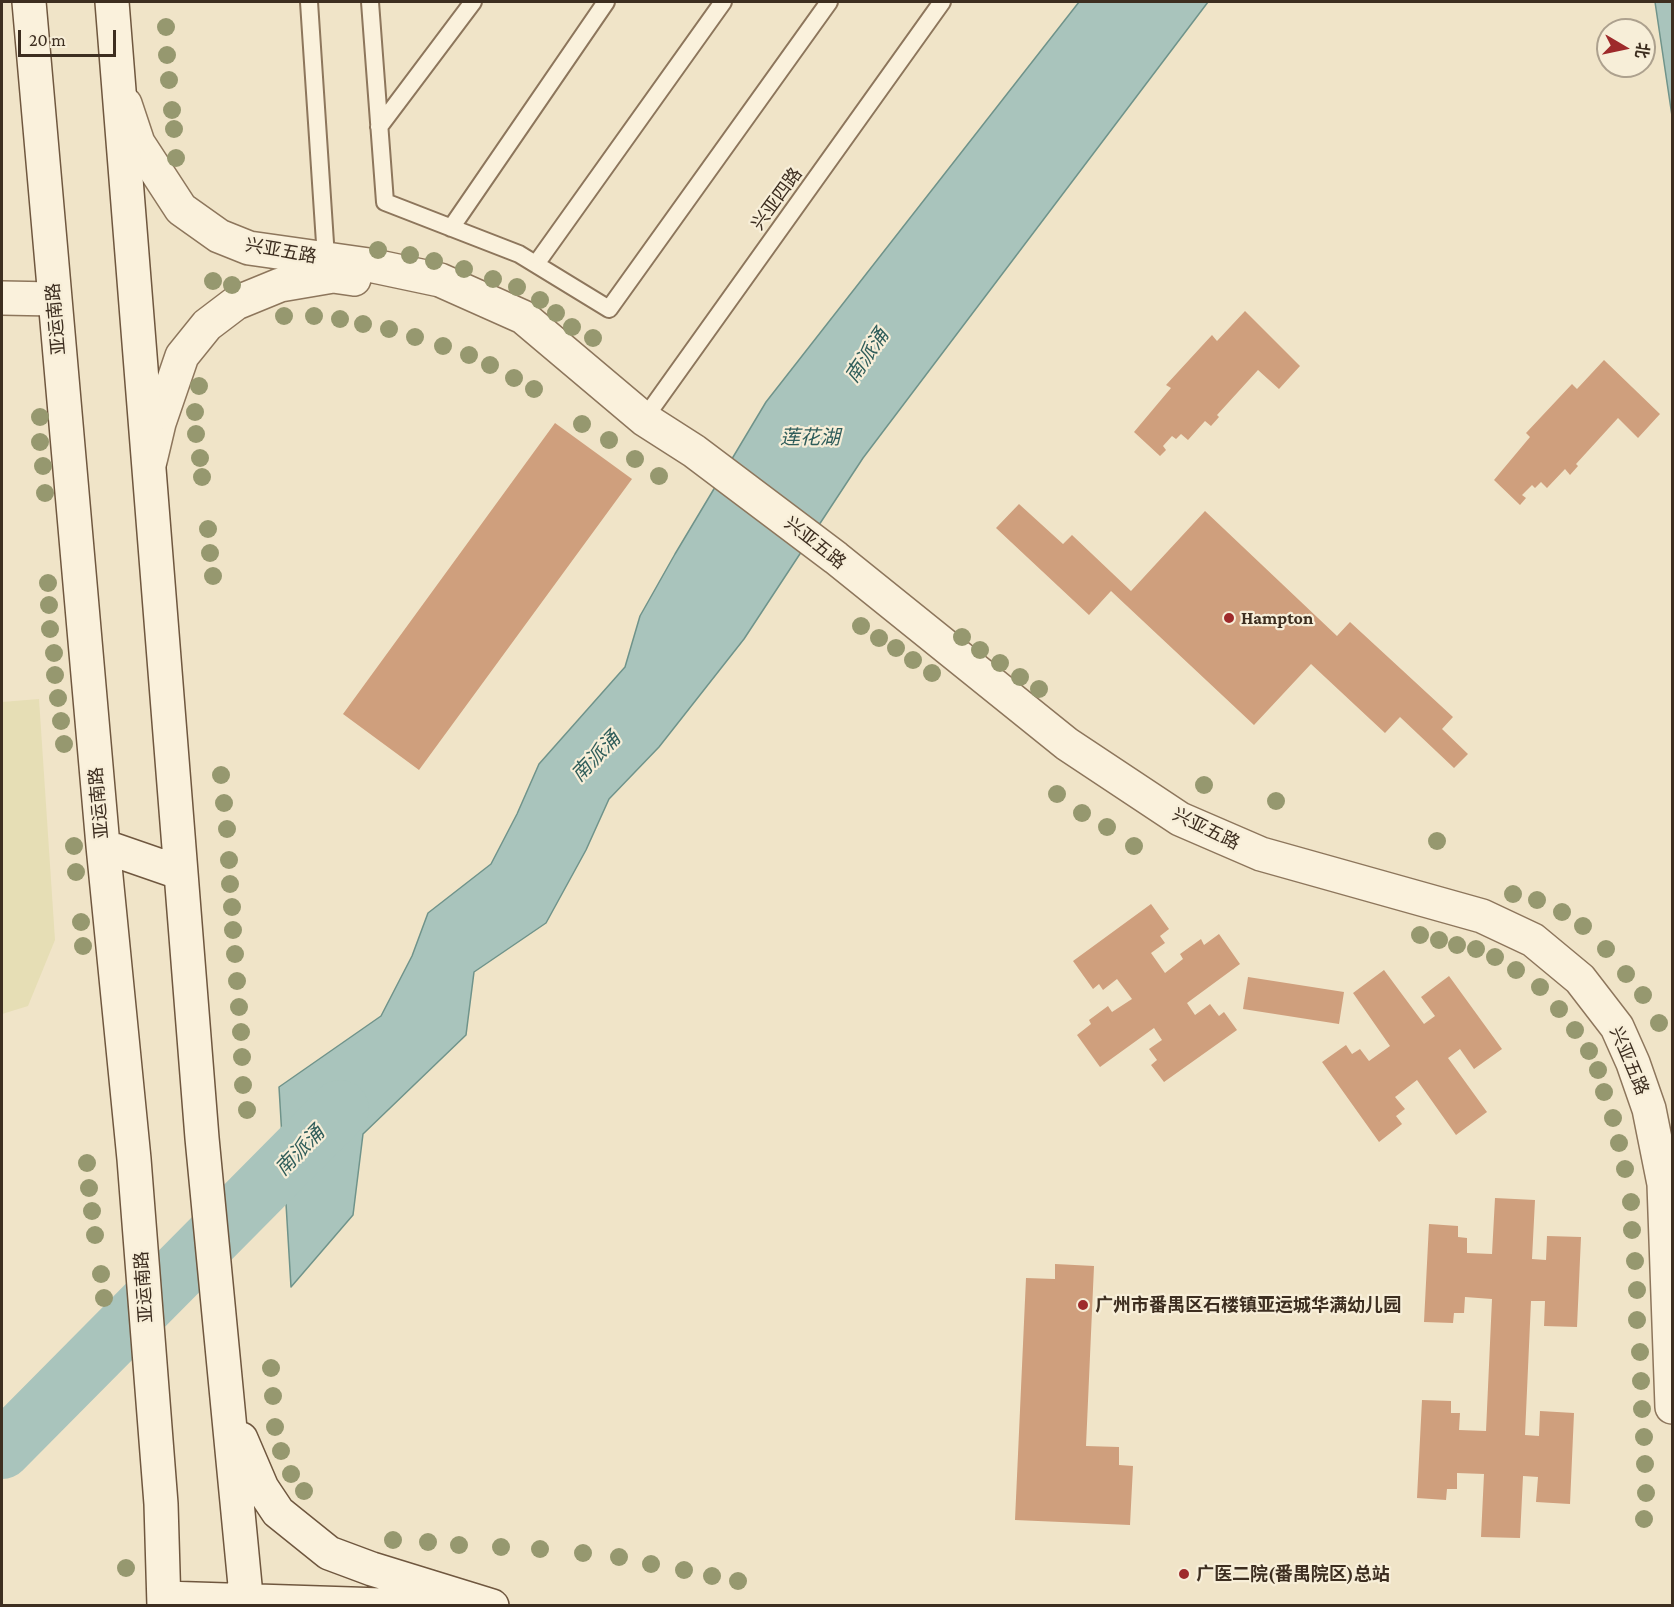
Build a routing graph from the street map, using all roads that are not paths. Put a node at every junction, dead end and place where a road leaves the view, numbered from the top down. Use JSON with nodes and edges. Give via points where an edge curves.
{"nodes":[{"id":1,"x":29,"y":2,"type":"edge"},
{"id":2,"x":112,"y":2,"type":"edge"},
{"id":3,"x":309,"y":2,"type":"edge"},
{"id":4,"x":369,"y":2,"type":"edge"},
{"id":5,"x":473,"y":2,"type":"edge"},
{"id":6,"x":606,"y":2,"type":"edge"},
{"id":7,"x":723,"y":2,"type":"edge"},
{"id":8,"x":829,"y":2,"type":"edge"},
{"id":9,"x":942,"y":2,"type":"edge"},
{"id":10,"x":118,"y":83,"type":"junction"},
{"id":11,"x":379,"y":127,"type":"junction"},
{"id":12,"x":451,"y":228,"type":"junction"},
{"id":13,"x":326,"y":258,"type":"junction"},
{"id":14,"x":536,"y":264,"type":"junction"},
{"id":15,"x":2,"y":298,"type":"edge"},
{"id":16,"x":54,"y":299,"type":"junction"},
{"id":17,"x":523,"y":317,"type":"junction"},
{"id":18,"x":644,"y":419,"type":"junction"},
{"id":19,"x":149,"y":469,"type":"junction"},
{"id":20,"x":103,"y":846,"type":"junction"},
{"id":21,"x":181,"y":873,"type":"junction"},
{"id":22,"x":227,"y":1407,"type":"junction"},
{"id":23,"x":1672,"y":1407,"type":"edge"},
{"id":24,"x":164,"y":1602,"type":"edge"},
{"id":25,"x":247,"y":1603,"type":"edge"},
{"id":26,"x":413,"y":1605,"type":"edge"},
{"id":27,"x":492,"y":1605,"type":"edge"}],
"edges":[{"from":1,"to":16,"type":"street","name":"亚运南路"},
{"from":2,"to":10,"type":"street"},
{"from":3,"to":13,"type":"lane"},
{"from":4,"to":11,"type":"lane"},
{"from":5,"to":11,"type":"lane"},
{"from":6,"to":12,"type":"lane"},
{"from":7,"to":14,"type":"lane"},
{"from":8,"to":14,"type":"lane","via":[[609,309]]},
{"from":9,"to":18,"type":"lane","name":"兴亚四路"},
{"from":10,"to":13,"type":"street","name":"兴亚五路","via":[[138,142],[181,208],[219,236],[249,248]]},
{"from":10,"to":19,"type":"street"},
{"from":11,"to":12,"type":"lane","via":[[385,202]]},
{"from":12,"to":14,"type":"lane"},
{"from":13,"to":17,"type":"street","name":"兴亚五路","via":[[440,280]]},
{"from":15,"to":16,"type":"street"},
{"from":16,"to":20,"type":"street","name":"亚运南路"},
{"from":17,"to":18,"type":"street","name":"兴亚五路"},
{"from":17,"to":19,"type":"street","name":"兴亚五路","via":[[393,284],[333,276],[280,285],[236,303],[207,326],[182,356],[159,423]]},
{"from":18,"to":23,"type":"street","name":"兴亚五路","via":[[694,451],[836,558],[1067,744],[1180,819],[1261,854],[1482,916],[1533,940],[1581,979],[1617,1027],[1649,1108],[1664,1184]]},
{"from":19,"to":21,"type":"street"},
{"from":20,"to":21,"type":"street"},
{"from":20,"to":24,"type":"street","name":"亚运南路","via":[[134,1159],[161,1504]]},
{"from":21,"to":22,"type":"street"},
{"from":22,"to":25,"type":"street"},
{"from":22,"to":27,"type":"street","via":[[262,1488],[278,1512],[329,1553]]},
{"from":24,"to":25,"type":"street"},
{"from":25,"to":26,"type":"street"}]}
